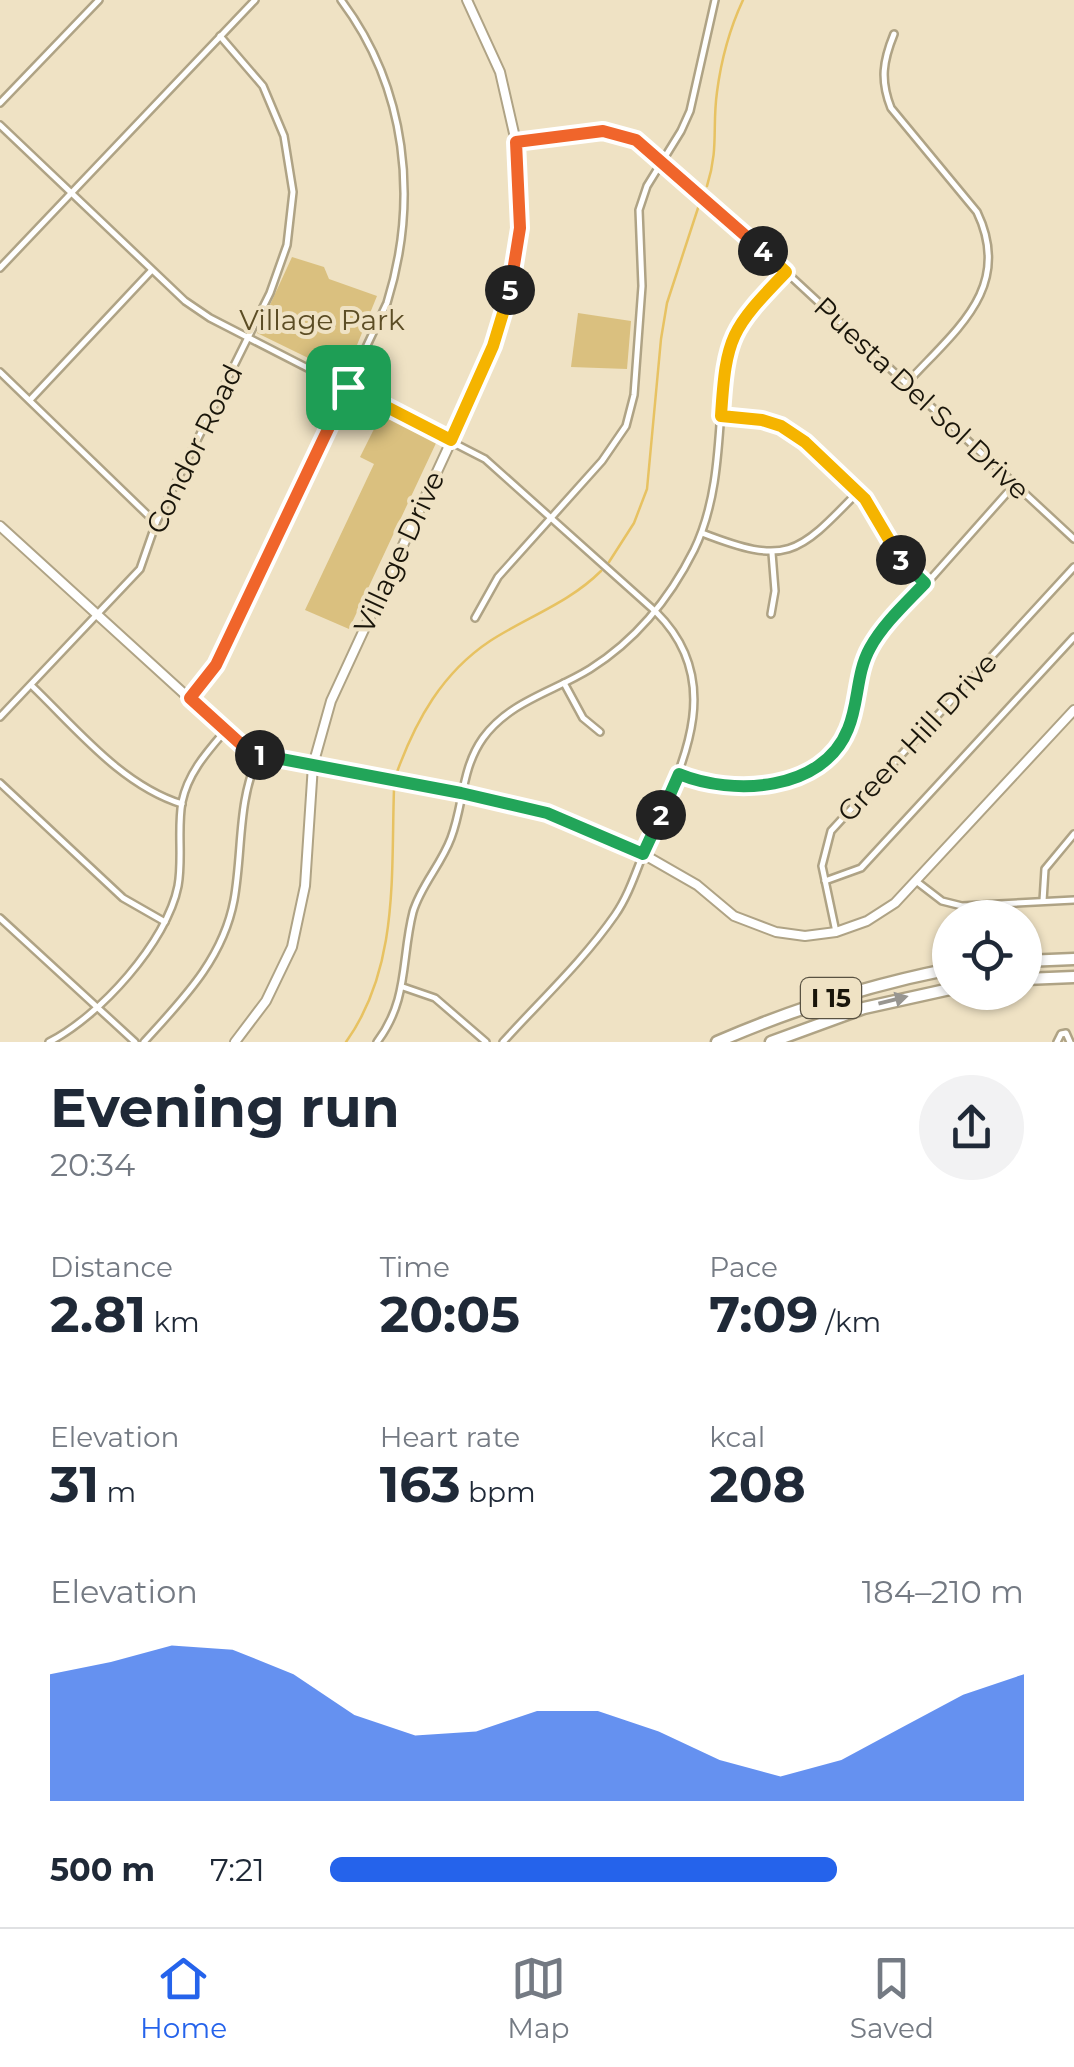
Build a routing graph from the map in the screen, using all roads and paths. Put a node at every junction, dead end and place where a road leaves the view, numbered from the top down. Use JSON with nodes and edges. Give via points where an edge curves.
{"nodes":[{"id":1,"x":99,"y":0,"type":"edge"},
{"id":2,"x":255,"y":0,"type":"edge"},
{"id":3,"x":341,"y":0,"type":"edge"},
{"id":4,"x":467,"y":0,"type":"edge"},
{"id":5,"x":715,"y":0,"type":"edge"},
{"id":6,"x":894,"y":34,"type":"dead end"},
{"id":7,"x":220,"y":36,"type":"junction"},
{"id":8,"x":0,"y":103,"type":"edge"},
{"id":9,"x":0,"y":125,"type":"edge"},
{"id":10,"x":516,"y":142,"type":"junction"},
{"id":11,"x":662,"y":161,"type":"junction"},
{"id":12,"x":71,"y":192,"type":"junction"},
{"id":13,"x":0,"y":268,"type":"edge"},
{"id":14,"x":152,"y":270,"type":"junction"},
{"id":15,"x":786,"y":272,"type":"junction"},
{"id":16,"x":248,"y":336,"type":"junction"},
{"id":17,"x":1,"y":374,"type":"edge"},
{"id":18,"x":906,"y":384,"type":"junction"},
{"id":19,"x":348,"y":387,"type":"junction"},
{"id":20,"x":30,"y":400,"type":"junction"},
{"id":21,"x":721,"y":416,"type":"junction"},
{"id":22,"x":451,"y":440,"type":"junction"},
{"id":23,"x":1015,"y":484,"type":"junction"},
{"id":24,"x":858,"y":492,"type":"junction"},
{"id":25,"x":552,"y":517,"type":"junction"},
{"id":26,"x":156,"y":523,"type":"junction"},
{"id":27,"x":4,"y":530,"type":"edge"},
{"id":28,"x":702,"y":533,"type":"junction"},
{"id":29,"x":1074,"y":539,"type":"edge"},
{"id":30,"x":0,"y":541,"type":"edge"},
{"id":31,"x":772,"y":553,"type":"junction"},
{"id":32,"x":1074,"y":567,"type":"edge"},
{"id":33,"x":925,"y":583,"type":"junction"},
{"id":34,"x":656,"y":612,"type":"junction"},
{"id":35,"x":98,"y":614,"type":"junction"},
{"id":36,"x":771,"y":614,"type":"dead end"},
{"id":37,"x":475,"y":618,"type":"dead end"},
{"id":38,"x":1074,"y":636,"type":"edge"},
{"id":39,"x":564,"y":683,"type":"junction"},
{"id":40,"x":30,"y":685,"type":"junction"},
{"id":41,"x":190,"y":698,"type":"junction"},
{"id":42,"x":1074,"y":710,"type":"edge"},
{"id":43,"x":0,"y":718,"type":"edge"},
{"id":44,"x":225,"y":731,"type":"junction"},
{"id":45,"x":600,"y":732,"type":"dead end"},
{"id":46,"x":259,"y":755,"type":"junction"},
{"id":47,"x":314,"y":765,"type":"junction"},
{"id":48,"x":679,"y":774,"type":"junction"},
{"id":49,"x":0,"y":783,"type":"edge"},
{"id":50,"x":461,"y":793,"type":"junction"},
{"id":51,"x":182,"y":804,"type":"junction"},
{"id":52,"x":1074,"y":834,"type":"edge"},
{"id":53,"x":643,"y":854,"type":"junction"},
{"id":54,"x":825,"y":881,"type":"junction"},
{"id":55,"x":916,"y":881,"type":"junction"},
{"id":56,"x":1074,"y":900,"type":"edge"},
{"id":57,"x":1043,"y":901,"type":"junction"},
{"id":58,"x":0,"y":918,"type":"edge"},
{"id":59,"x":166,"y":922,"type":"junction"},
{"id":60,"x":836,"y":932,"type":"junction"},
{"id":61,"x":1074,"y":960,"type":"edge"},
{"id":62,"x":1042,"y":961,"type":"edge"},
{"id":63,"x":932,"y":974,"type":"edge"},
{"id":64,"x":1074,"y":978,"type":"edge"},
{"id":65,"x":1042,"y":979,"type":"edge"},
{"id":66,"x":403,"y":987,"type":"junction"},
{"id":67,"x":932,"y":993,"type":"edge"},
{"id":68,"x":97,"y":1006,"type":"junction"},
{"id":69,"x":49,"y":1042,"type":"edge"},
{"id":70,"x":135,"y":1042,"type":"edge"},
{"id":71,"x":144,"y":1042,"type":"edge"},
{"id":72,"x":235,"y":1042,"type":"edge"},
{"id":73,"x":377,"y":1042,"type":"edge"},
{"id":74,"x":486,"y":1042,"type":"edge"},
{"id":75,"x":503,"y":1042,"type":"edge"},
{"id":76,"x":717,"y":1042,"type":"edge"},
{"id":77,"x":771,"y":1042,"type":"edge"},
{"id":78,"x":1057,"y":1042,"type":"edge"},
{"id":79,"x":1070,"y":1042,"type":"edge"}],
"edges":[{"from":1,"to":8,"type":"street"},
{"from":2,"to":7,"type":"street"},
{"from":3,"to":19,"type":"street","via":[[384,79],[405,190],[397,270]]},
{"from":4,"to":10,"type":"street","name":"Village Drive","via":[[500,72]]},
{"from":5,"to":11,"type":"street","via":[[690,111]]},
{"from":6,"to":18,"type":"street","via":[[882,70],[885,94],[977,212],[990,262],[969,315]]},
{"from":7,"to":12,"type":"street"},
{"from":7,"to":16,"type":"street","name":"Condor Road","via":[[263,86],[280,124],[294,192],[287,244]]},
{"from":9,"to":12,"type":"street"},
{"from":10,"to":11,"type":"street","name":"Puesta Del Sol Drive","via":[[613,132]]},
{"from":10,"to":22,"type":"street","name":"Village Drive","via":[[520,228],[509,295]]},
{"from":11,"to":15,"type":"street","name":"Puesta Del Sol Drive"},
{"from":11,"to":25,"type":"street","via":[[638,219],[642,286],[626,426]]},
{"from":12,"to":13,"type":"street"},
{"from":12,"to":14,"type":"street"},
{"from":14,"to":16,"type":"street","via":[[196,310]]},
{"from":14,"to":20,"type":"street"},
{"from":15,"to":18,"type":"street","name":"Puesta Del Sol Drive"},
{"from":15,"to":21,"type":"street","via":[[731,336]]},
{"from":16,"to":19,"type":"street"},
{"from":16,"to":26,"type":"street","name":"Condor Road"},
{"from":17,"to":20,"type":"street"},
{"from":18,"to":23,"type":"street","name":"Puesta Del Sol Drive"},
{"from":19,"to":22,"type":"street"},
{"from":19,"to":41,"type":"street","via":[[216,665]]},
{"from":20,"to":26,"type":"street"},
{"from":21,"to":24,"type":"street","via":[[762,420],[793,433]]},
{"from":21,"to":28,"type":"street"},
{"from":22,"to":25,"type":"street","via":[[498,468]]},
{"from":22,"to":47,"type":"street","name":"Village Drive","via":[[344,671]]},
{"from":23,"to":29,"type":"street","name":"Puesta Del Sol Drive"},
{"from":23,"to":33,"type":"street"},
{"from":24,"to":31,"type":"street","via":[[811,539]]},
{"from":24,"to":33,"type":"street","via":[[901,559]]},
{"from":25,"to":34,"type":"street"},
{"from":25,"to":37,"type":"street","via":[[498,577]]},
{"from":26,"to":35,"type":"street","name":"Condor Road","via":[[140,569]]},
{"from":27,"to":30,"type":"street"},
{"from":27,"to":35,"type":"street"},
{"from":28,"to":31,"type":"street"},
{"from":28,"to":34,"type":"street"},
{"from":31,"to":36,"type":"street"},
{"from":32,"to":54,"type":"street","name":"Green Hill Drive","via":[[838,823],[823,852]]},
{"from":33,"to":48,"type":"street","via":[[871,646],[849,728],[818,766],[784,780],[730,788]]},
{"from":34,"to":39,"type":"street"},
{"from":34,"to":48,"type":"street","via":[[680,640],[691,667],[692,730]]},
{"from":35,"to":40,"type":"street","name":"Condor Road"},
{"from":35,"to":41,"type":"street"},
{"from":38,"to":54,"type":"street","via":[[860,868]]},
{"from":39,"to":45,"type":"street","via":[[583,718]]},
{"from":39,"to":50,"type":"street","via":[[496,723],[474,752]]},
{"from":40,"to":43,"type":"street","name":"Condor Road"},
{"from":40,"to":51,"type":"street","via":[[132,780]]},
{"from":41,"to":44,"type":"street"},
{"from":42,"to":55,"type":"street"},
{"from":44,"to":46,"type":"street"},
{"from":44,"to":51,"type":"street","via":[[196,768]]},
{"from":46,"to":47,"type":"street"},
{"from":46,"to":71,"type":"street","via":[[242,805],[234,904],[221,943],[203,976]]},
{"from":47,"to":50,"type":"street"},
{"from":47,"to":72,"type":"street","name":"Village Drive","via":[[296,931],[266,1001]]},
{"from":48,"to":53,"type":"street"},
{"from":49,"to":59,"type":"street","via":[[123,898]]},
{"from":50,"to":53,"type":"street","via":[[547,813]]},
{"from":50,"to":66,"type":"street","via":[[450,840],[414,910]]},
{"from":51,"to":59,"type":"street","via":[[177,888]]},
{"from":52,"to":57,"type":"street","via":[[1046,870]]},
{"from":53,"to":60,"type":"street","via":[[747,922],[805,936]]},
{"from":53,"to":75,"type":"street","via":[[615,915]]},
{"from":54,"to":60,"type":"street","name":"Green Hill Drive"},
{"from":55,"to":57,"type":"street","via":[[954,905]]},
{"from":55,"to":60,"type":"street","via":[[880,913]]},
{"from":56,"to":57,"type":"street"},
{"from":58,"to":68,"type":"street"},
{"from":59,"to":68,"type":"street"},
{"from":61,"to":62,"type":"highway"},
{"from":63,"to":76,"type":"highway","number":"I 15","via":[[854,990]]},
{"from":64,"to":65,"type":"highway"},
{"from":66,"to":73,"type":"street"},
{"from":66,"to":74,"type":"street","via":[[446,1005]]},
{"from":77,"to":67,"type":"highway","number":"I 15","one_way":true,"via":[[864,1008]]},
{"from":68,"to":69,"type":"street"},
{"from":68,"to":70,"type":"street"},
{"from":78,"to":79,"type":"street","via":[[1066,1034]]}]}
